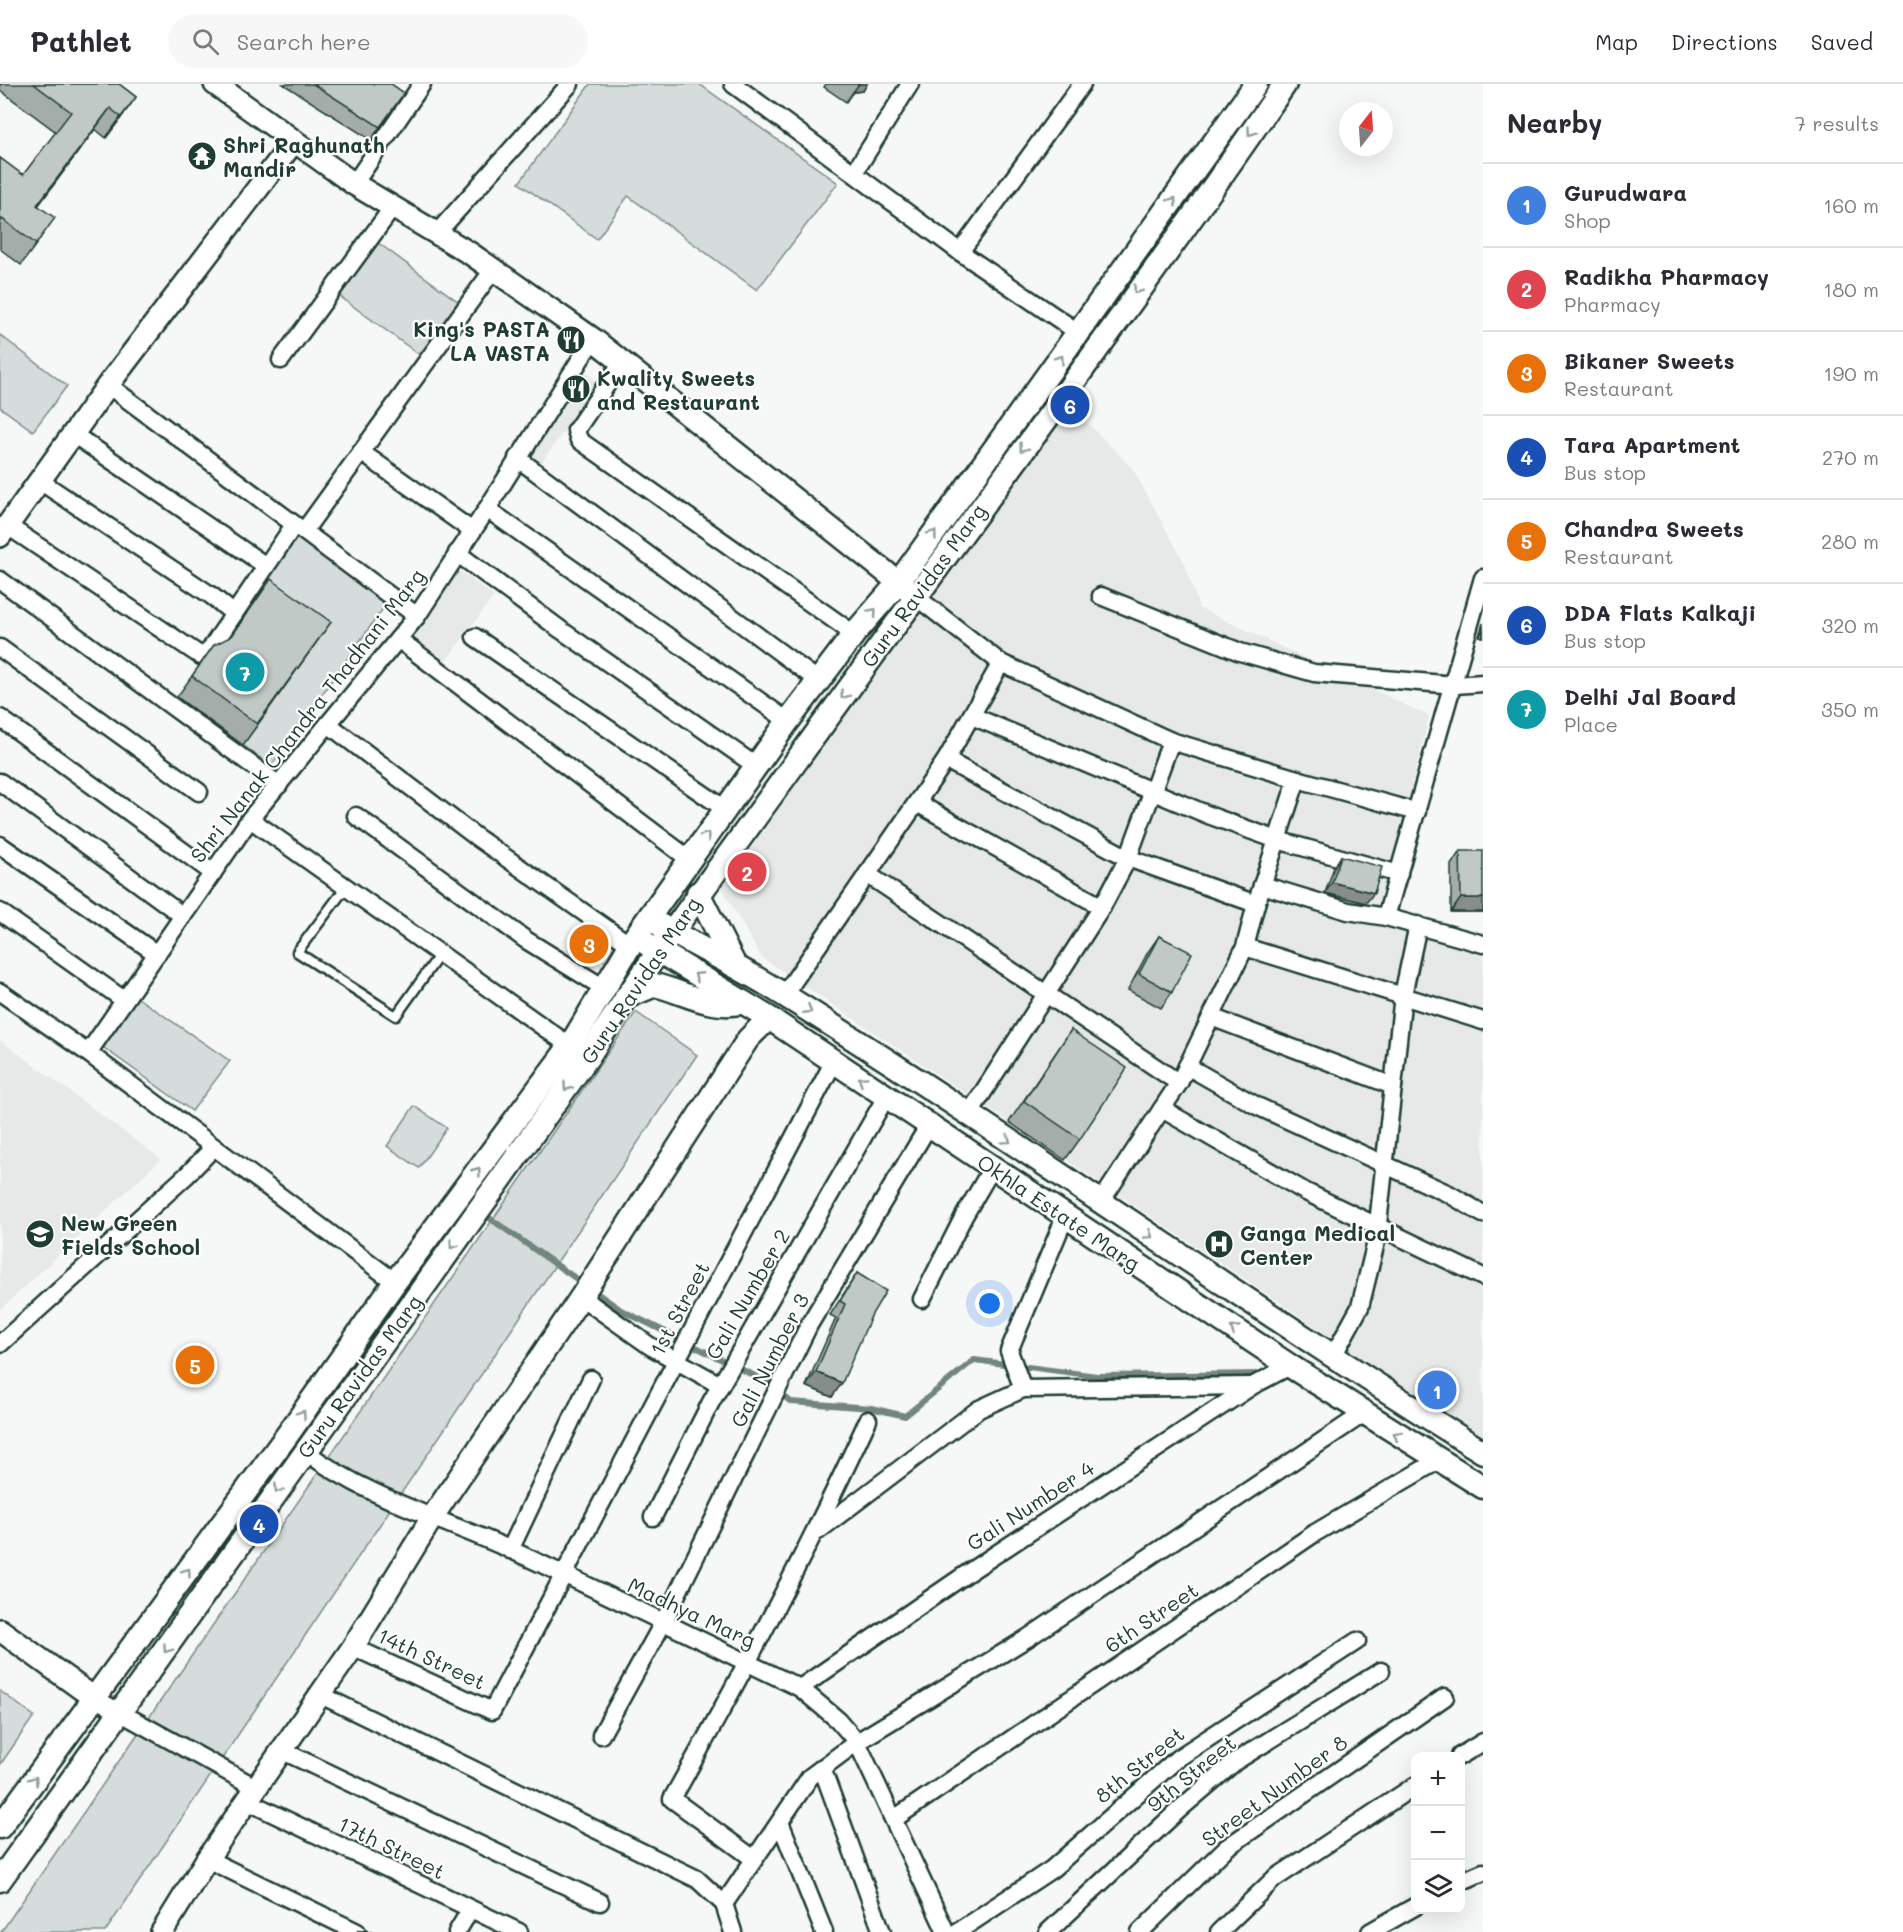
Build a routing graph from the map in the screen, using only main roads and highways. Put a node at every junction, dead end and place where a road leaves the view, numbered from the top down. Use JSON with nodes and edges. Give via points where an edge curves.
{"nodes":[{"id":1,"x":1256,"y":84,"type":"edge"},
{"id":2,"x":1285,"y":84,"type":"edge"},
{"id":3,"x":907,"y":589,"type":"junction"},
{"id":4,"x":698,"y":893,"type":"junction"},
{"id":5,"x":648,"y":918,"type":"junction"},
{"id":6,"x":672,"y":932,"type":"junction"},
{"id":7,"x":633,"y":941,"type":"junction"},
{"id":8,"x":658,"y":951,"type":"junction"},
{"id":9,"x":734,"y":964,"type":"junction"},
{"id":10,"x":626,"y":997,"type":"junction"},
{"id":11,"x":740,"y":1003,"type":"junction"},
{"id":12,"x":1483,"y":1452,"type":"edge"},
{"id":13,"x":1483,"y":1487,"type":"edge"},
{"id":14,"x":0,"y":1827,"type":"edge"},
{"id":15,"x":0,"y":1880,"type":"edge"}],
"edges":[{"from":3,"to":1,"type":"main road","name":"Guru Ravidas Marg","one_way":true,"via":[[1079,333]]},
{"from":2,"to":3,"type":"main road","name":"Guru Ravidas Marg","one_way":true},
{"from":3,"to":4,"type":"main road","name":"Guru Ravidas Marg","one_way":true},
{"from":5,"to":3,"type":"main road","name":"Guru Ravidas Marg","one_way":true,"via":[[854,634]]},
{"from":4,"to":6,"type":"main road","name":"Guru Ravidas Marg"},
{"from":4,"to":9,"type":"main road"},
{"from":5,"to":6,"type":"main road","name":"Okhla Estate Marg"},
{"from":5,"to":7,"type":"main road","name":"Guru Ravidas Marg"},
{"from":6,"to":8,"type":"main road","name":"Guru Ravidas Marg"},
{"from":6,"to":9,"type":"main road","name":"Okhla Estate Marg"},
{"from":7,"to":8,"type":"main road","name":"Okhla Estate Marg"},
{"from":14,"to":7,"type":"main road","name":"Guru Ravidas Marg","one_way":true,"via":[[570,1046]]},
{"from":8,"to":10,"type":"main road","name":"Guru Ravidas Marg"},
{"from":11,"to":8,"type":"main road","name":"Okhla Estate Marg","one_way":true},
{"from":9,"to":12,"type":"main road","name":"Okhla Estate Marg","one_way":true,"via":[[969,1114],[1332,1358]]},
{"from":10,"to":11,"type":"main road","via":[[655,985],[711,1004]]},
{"from":10,"to":15,"type":"main road","name":"Guru Ravidas Marg","one_way":true,"via":[[590,1054]]},
{"from":13,"to":11,"type":"main road","name":"Okhla Estate Marg","one_way":true,"via":[[1290,1366],[769,1018]]}]}
